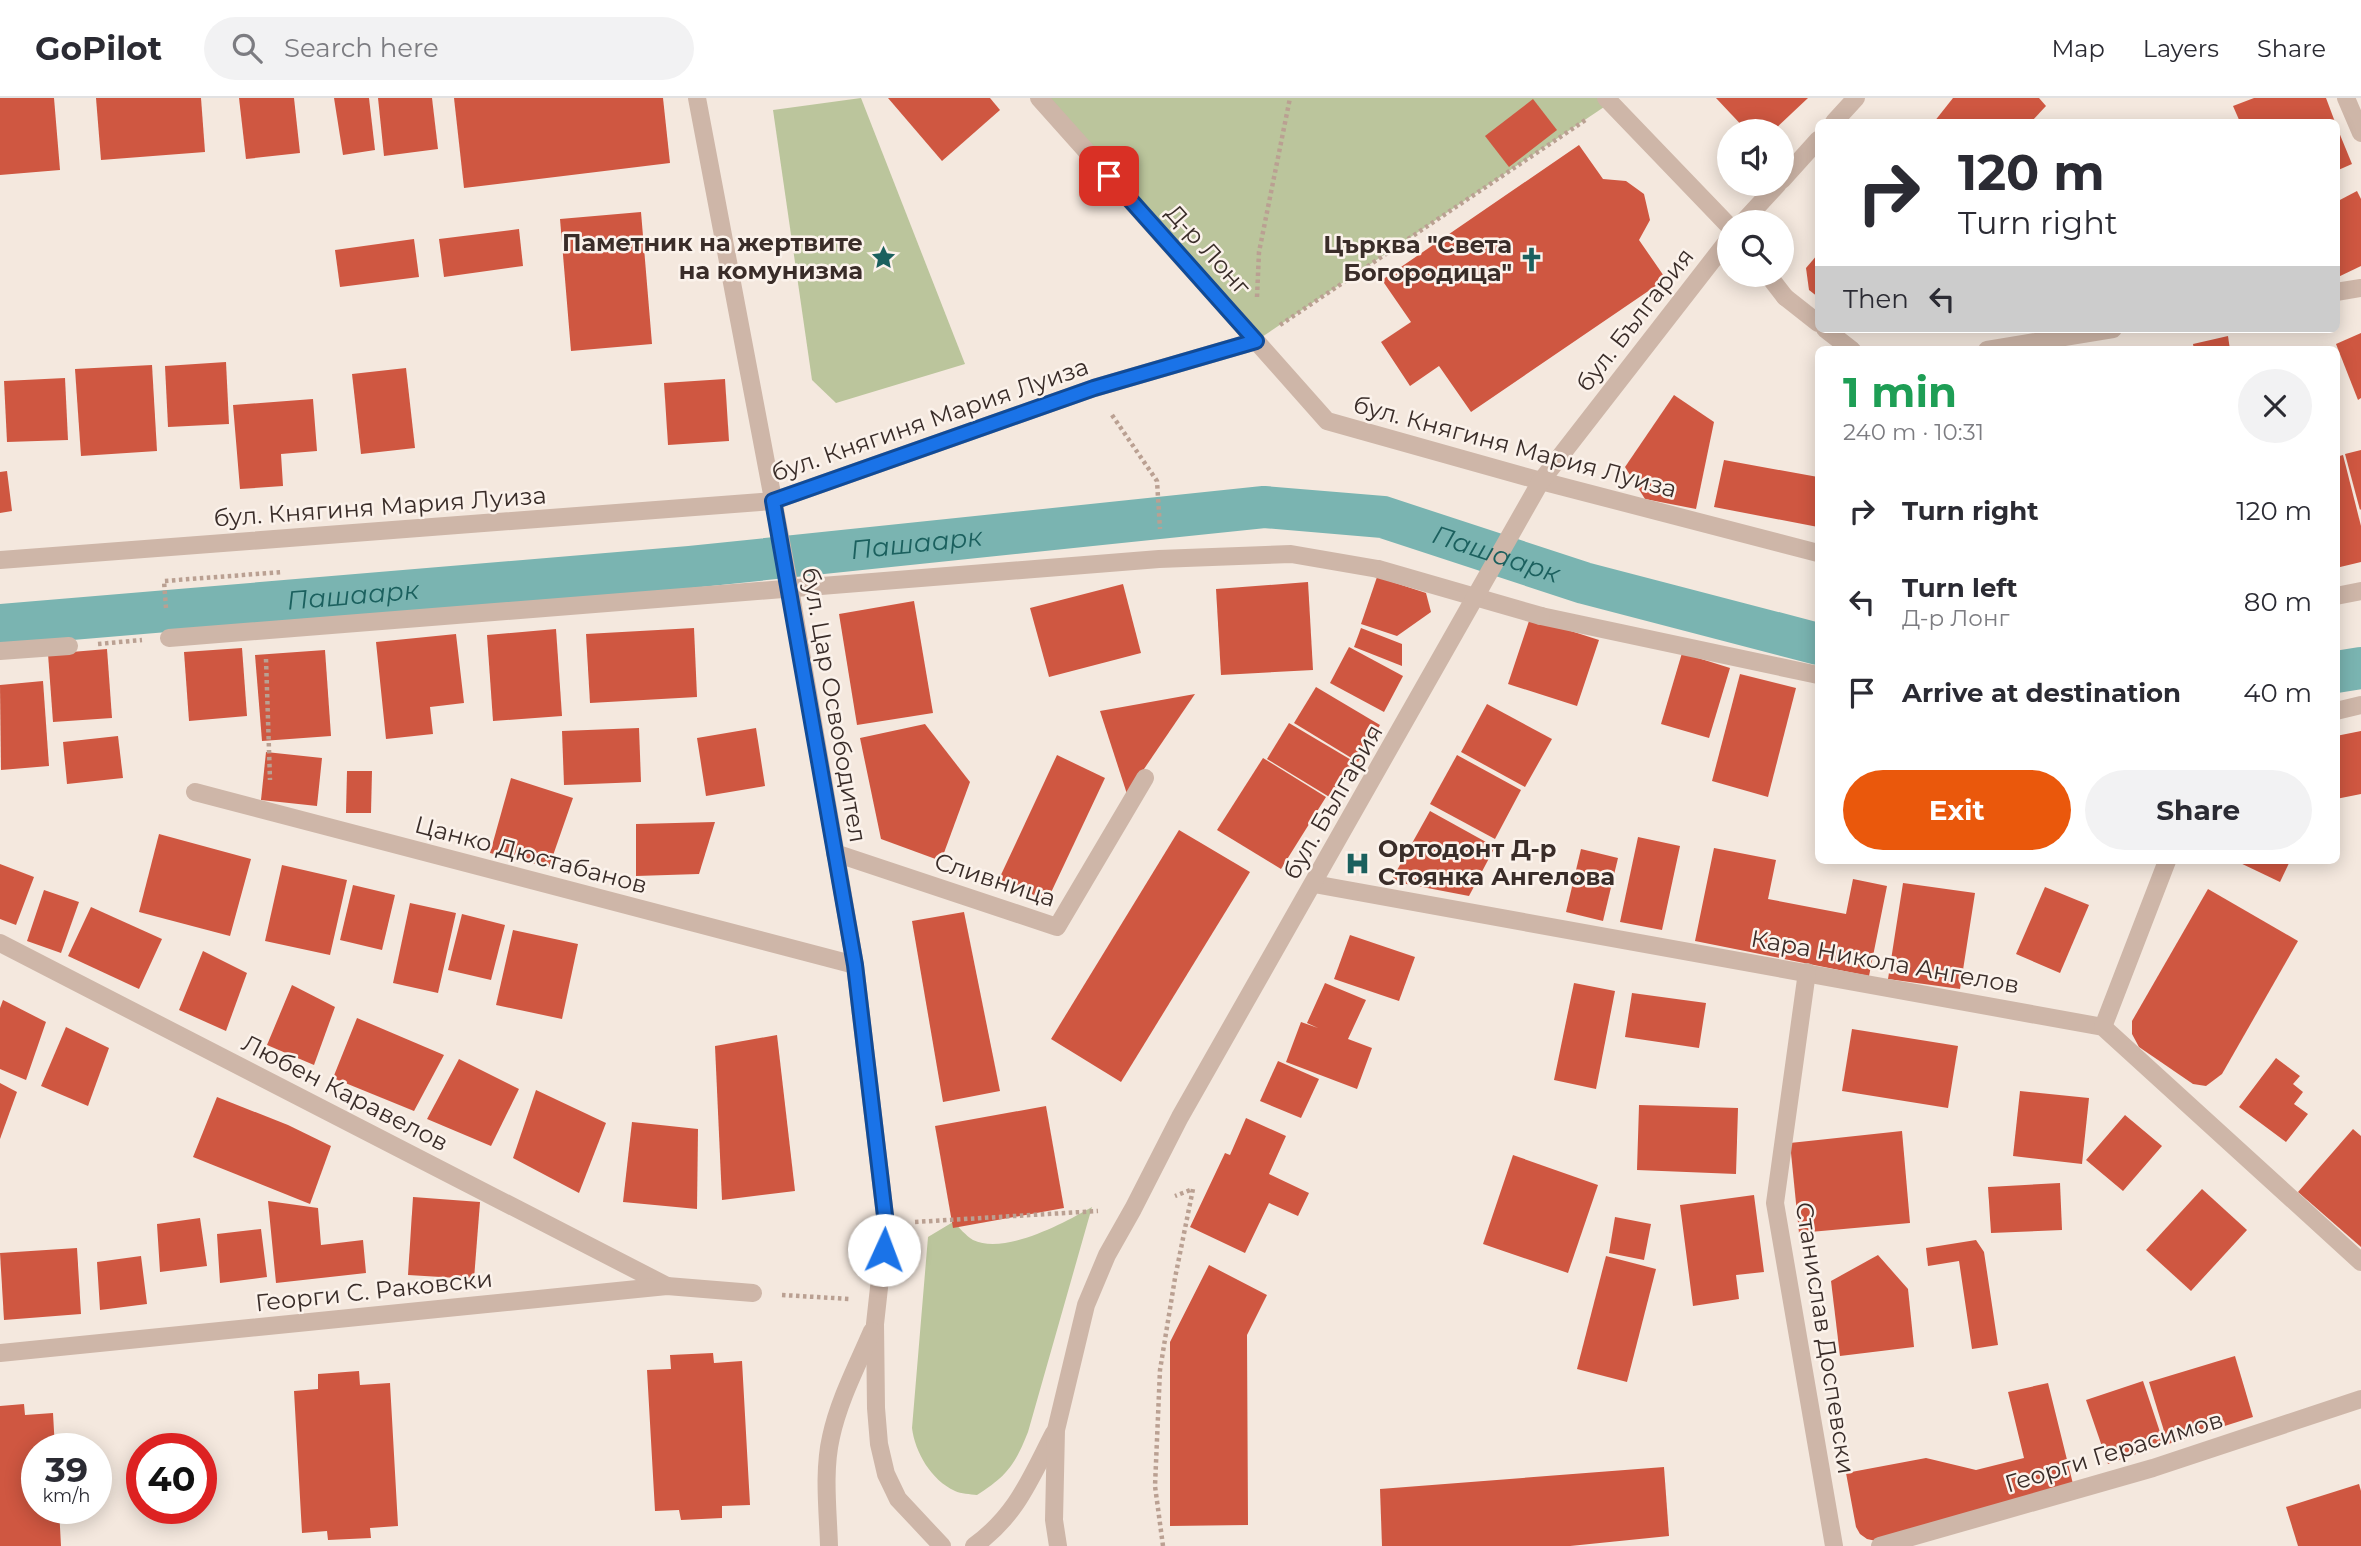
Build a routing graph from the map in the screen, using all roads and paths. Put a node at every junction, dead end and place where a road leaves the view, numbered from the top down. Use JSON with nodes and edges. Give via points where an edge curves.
{"nodes":[{"id":1,"x":697,"y":98,"type":"edge"},
{"id":2,"x":1039,"y":98,"type":"edge"},
{"id":3,"x":1290,"y":98,"type":"edge"},
{"id":4,"x":1856,"y":98,"type":"edge"},
{"id":5,"x":2346,"y":98,"type":"edge"},
{"id":6,"x":1608,"y":101,"type":"edge"},
{"id":7,"x":1837,"y":119,"type":"edge"},
{"id":8,"x":2361,"y":133,"type":"edge"},
{"id":9,"x":1815,"y":142,"type":"edge"},
{"id":10,"x":1794,"y":166,"type":"edge"},
{"id":11,"x":1767,"y":196,"type":"edge"},
{"id":12,"x":1754,"y":210,"type":"edge"},
{"id":13,"x":1717,"y":214,"type":"edge"},
{"id":14,"x":1717,"y":254,"type":"edge"},
{"id":15,"x":1777,"y":287,"type":"edge"},
{"id":16,"x":2361,"y":288,"type":"edge"},
{"id":17,"x":2340,"y":291,"type":"edge"},
{"id":18,"x":1815,"y":321,"type":"edge"},
{"id":19,"x":1830,"y":333,"type":"edge"},
{"id":20,"x":2089,"y":333,"type":"edge"},
{"id":21,"x":1256,"y":341,"type":"junction"},
{"id":22,"x":1847,"y":346,"type":"edge"},
{"id":23,"x":2011,"y":346,"type":"edge"},
{"id":24,"x":1094,"y":388,"type":"junction"},
{"id":25,"x":1541,"y":481,"type":"junction"},
{"id":26,"x":773,"y":501,"type":"junction"},
{"id":27,"x":1160,"y":531,"type":"dead end"},
{"id":28,"x":1815,"y":552,"type":"edge"},
{"id":29,"x":0,"y":560,"type":"edge"},
{"id":30,"x":164,"y":581,"type":"dead end"},
{"id":31,"x":790,"y":589,"type":"junction"},
{"id":32,"x":2361,"y":591,"type":"edge"},
{"id":33,"x":2340,"y":595,"type":"edge"},
{"id":34,"x":1477,"y":597,"type":"junction"},
{"id":35,"x":167,"y":613,"type":"dead end"},
{"id":36,"x":265,"y":631,"type":"junction"},
{"id":37,"x":169,"y":638,"type":"joint"},
{"id":38,"x":69,"y":646,"type":"joint"},
{"id":39,"x":0,"y":651,"type":"edge"},
{"id":40,"x":1815,"y":674,"type":"edge"},
{"id":41,"x":2361,"y":705,"type":"edge"},
{"id":42,"x":2340,"y":710,"type":"edge"},
{"id":43,"x":1145,"y":778,"type":"dead end"},
{"id":44,"x":195,"y":792,"type":"dead end"},
{"id":45,"x":271,"y":812,"type":"junction"},
{"id":46,"x":835,"y":853,"type":"junction"},
{"id":47,"x":2166,"y":864,"type":"edge"},
{"id":48,"x":1314,"y":884,"type":"junction"},
{"id":49,"x":0,"y":943,"type":"edge"},
{"id":50,"x":855,"y":965,"type":"junction"},
{"id":51,"x":1807,"y":972,"type":"junction"},
{"id":52,"x":2103,"y":1027,"type":"junction"},
{"id":53,"x":1133,"y":1209,"type":"junction"},
{"id":54,"x":886,"y":1224,"type":"junction"},
{"id":55,"x":2361,"y":1262,"type":"edge"},
{"id":56,"x":667,"y":1286,"type":"junction"},
{"id":57,"x":753,"y":1293,"type":"joint"},
{"id":58,"x":879,"y":1300,"type":"junction"},
{"id":59,"x":875,"y":1324,"type":"junction"},
{"id":60,"x":0,"y":1353,"type":"edge"},
{"id":61,"x":2361,"y":1399,"type":"edge"},
{"id":62,"x":1056,"y":1430,"type":"junction"},
{"id":63,"x":830,"y":1546,"type":"edge"},
{"id":64,"x":942,"y":1546,"type":"edge"},
{"id":65,"x":974,"y":1546,"type":"edge"},
{"id":66,"x":1058,"y":1546,"type":"edge"},
{"id":67,"x":1163,"y":1546,"type":"edge"},
{"id":68,"x":1834,"y":1546,"type":"edge"},
{"id":69,"x":1880,"y":1546,"type":"edge"}],
"edges":[{"from":1,"to":26,"type":"street","name":"бул. Цар Освободител"},
{"from":2,"to":21,"type":"street","name":"Д-р Лонг"},
{"from":3,"to":21,"type":"path","via":[[1259,252]]},
{"from":4,"to":7,"type":"street"},
{"from":5,"to":8,"type":"street"},
{"from":6,"to":13,"type":"street"},
{"from":6,"to":21,"type":"path"},
{"from":9,"to":10,"type":"street"},
{"from":11,"to":12,"type":"street"},
{"from":14,"to":25,"type":"street","name":"бул. България"},
{"from":15,"to":18,"type":"street"},
{"from":16,"to":17,"type":"street"},
{"from":19,"to":22,"type":"street"},
{"from":20,"to":23,"type":"street"},
{"from":21,"to":24,"type":"street","name":"бул. Княгиня Мария Луиза"},
{"from":21,"to":25,"type":"street","name":"бул. Княгиня Мария Луиза","via":[[1327,421]]},
{"from":24,"to":26,"type":"street","name":"бул. Княгиня Мария Луиза"},
{"from":24,"to":27,"type":"path","via":[[1157,481]]},
{"from":25,"to":28,"type":"street","name":"бул. Княгиня Мария Луиза"},
{"from":25,"to":34,"type":"street","name":"бул. България"},
{"from":26,"to":29,"type":"street","name":"бул. Княгиня Мария Луиза"},
{"from":26,"to":31,"type":"street","name":"бул. Цар Освободител"},
{"from":30,"to":35,"type":"path"},
{"from":31,"to":34,"type":"street","via":[[1159,559],[1291,554],[1378,569]]},
{"from":31,"to":36,"type":"street"},
{"from":31,"to":46,"type":"street","name":"бул. Цар Освободител"},
{"from":32,"to":33,"type":"street"},
{"from":34,"to":40,"type":"street","via":[[1541,616]]},
{"from":34,"to":48,"type":"street","name":"бул. България"},
{"from":36,"to":37,"type":"street"},
{"from":36,"to":45,"type":"path"},
{"from":37,"to":38,"type":"path"},
{"from":38,"to":39,"type":"street"},
{"from":41,"to":42,"type":"street"},
{"from":43,"to":46,"type":"street","name":"Сливница","via":[[1057,928]]},
{"from":44,"to":45,"type":"street","name":"Цанко Дюстабанов"},
{"from":45,"to":50,"type":"street","name":"Цанко Дюстабанов"},
{"from":46,"to":50,"type":"street","name":"бул. Цар Освободител"},
{"from":47,"to":52,"type":"street"},
{"from":48,"to":51,"type":"street","name":"Кара Никола Ангелов"},
{"from":48,"to":53,"type":"street","name":"бул. България","via":[[1180,1117]]},
{"from":49,"to":56,"type":"street","name":"Любен Каравелов"},
{"from":50,"to":54,"type":"street","name":"бул. Цар Освободител"},
{"from":51,"to":52,"type":"street","name":"Кара Никола Ангелов"},
{"from":51,"to":68,"type":"street","name":"Станислав Доспевски","via":[[1775,1203]]},
{"from":52,"to":55,"type":"street"},
{"from":53,"to":54,"type":"path"},
{"from":53,"to":62,"type":"street","name":"бул. България","via":[[1086,1305]]},
{"from":53,"to":67,"type":"path","via":[[1193,1189],[1160,1370],[1155,1486]]},
{"from":54,"to":58,"type":"street","name":"бул. Цар Освободител"},
{"from":56,"to":57,"type":"street","name":"Георги С. Раковски"},
{"from":56,"to":60,"type":"street","name":"Георги С. Раковски"},
{"from":57,"to":58,"type":"path"},
{"from":58,"to":59,"type":"street","name":"бул. Цар Освободител"},
{"from":59,"to":63,"type":"street","name":"бул. Цар Освободител","via":[[839,1406],[830,1440]]},
{"from":59,"to":64,"type":"street","name":"бул. Цар Освободител","via":[[876,1408],[886,1475],[898,1499]]},
{"from":61,"to":69,"type":"street","name":"Георги Герасимов","via":[[2153,1468]]},
{"from":62,"to":65,"type":"street","name":"бул. България","via":[[1018,1503]]},
{"from":62,"to":66,"type":"street","name":"бул. България","via":[[1054,1520]]}]}
